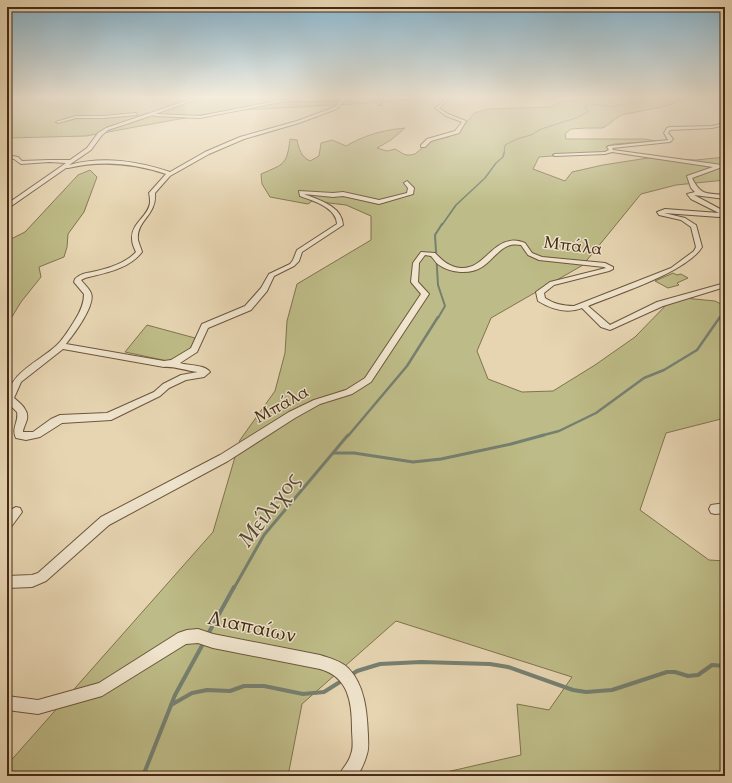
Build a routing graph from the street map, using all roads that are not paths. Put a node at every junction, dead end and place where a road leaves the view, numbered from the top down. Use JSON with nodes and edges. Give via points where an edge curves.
{"nodes":[{"id":1,"x":101,"y":134,"type":"edge"},
{"id":2,"x":258,"y":134,"type":"edge"},
{"id":3,"x":452,"y":134,"type":"edge"},
{"id":4,"x":666,"y":134,"type":"edge"},
{"id":5,"x":423,"y":146,"type":"dead end"},
{"id":6,"x":612,"y":151,"type":"junction"},
{"id":7,"x":555,"y":155,"type":"dead end"},
{"id":8,"x":7,"y":156,"type":"edge"},
{"id":9,"x":71,"y":162,"type":"junction"},
{"id":10,"x":59,"y":169,"type":"junction"},
{"id":11,"x":171,"y":174,"type":"junction"},
{"id":12,"x":407,"y":183,"type":"dead end"},
{"id":13,"x":700,"y":194,"type":"junction"},
{"id":14,"x":725,"y":198,"type":"edge"},
{"id":15,"x":7,"y":208,"type":"edge"},
{"id":16,"x":725,"y":285,"type":"edge"},
{"id":17,"x":584,"y":306,"type":"junction"},
{"id":18,"x":61,"y":346,"type":"junction"},
{"id":19,"x":174,"y":363,"type":"junction"},
{"id":20,"x":7,"y":398,"type":"edge"},
{"id":21,"x":16,"y":512,"type":"dead end"},
{"id":22,"x":7,"y":523,"type":"edge"},
{"id":23,"x":7,"y":582,"type":"edge"},
{"id":24,"x":7,"y":703,"type":"edge"},
{"id":25,"x":347,"y":776,"type":"edge"}],
"edges":[{"from":1,"to":9,"type":"street","via":[[91,146]]},
{"from":2,"to":11,"type":"street","via":[[205,154]]},
{"from":3,"to":5,"type":"street","via":[[429,140]]},
{"from":4,"to":6,"type":"street","via":[[670,141],[610,146]]},
{"from":6,"to":7,"type":"street"},
{"from":6,"to":13,"type":"street","via":[[720,166],[689,177]]},
{"from":8,"to":9,"type":"street","via":[[22,163]]},
{"from":9,"to":10,"type":"street"},
{"from":10,"to":11,"type":"street","via":[[86,162],[119,162],[143,164]]},
{"from":10,"to":15,"type":"street"},
{"from":11,"to":18,"type":"street","via":[[152,193],[151,208],[137,228],[137,255],[119,265],[77,280],[86,290],[88,299],[80,317]]},
{"from":12,"to":19,"type":"street","via":[[411,188],[410,194],[384,201],[343,194],[301,192],[302,195],[334,210],[340,217],[340,225],[299,251],[296,261],[292,264],[271,275],[264,289],[248,308],[205,326],[194,350]]},
{"from":13,"to":14,"type":"street"},
{"from":13,"to":17,"type":"street","name":"Μπάλα","via":[[690,195],[722,214],[666,211],[659,213],[694,226],[699,247],[696,252],[673,269]]},
{"from":16,"to":17,"type":"street","via":[[660,304],[610,328]]},
{"from":17,"to":23,"type":"street","name":"Μπάλα","via":[[568,309],[552,306],[541,299],[540,292],[552,283],[607,270],[610,269],[609,266],[541,260],[530,254],[523,244],[512,242],[507,243],[476,268],[459,270],[444,266],[436,258],[423,254],[416,263],[414,282],[424,294],[414,314],[368,380],[349,392],[317,402],[292,415],[224,458],[105,521],[42,577],[32,581]]},
{"from":18,"to":19,"type":"street","via":[[164,364]]},
{"from":18,"to":20,"type":"street","via":[[18,380]]},
{"from":19,"to":20,"type":"street","via":[[206,372],[201,375],[184,376],[157,394],[108,417],[60,419],[43,431],[27,437],[19,435],[18,430],[24,419],[23,414]]},
{"from":21,"to":22,"type":"street"},
{"from":24,"to":25,"type":"street","name":"Λιαπαίων","via":[[38,707],[102,688],[183,638],[193,635],[320,662],[334,666],[347,679],[358,702],[360,754]]}]}
